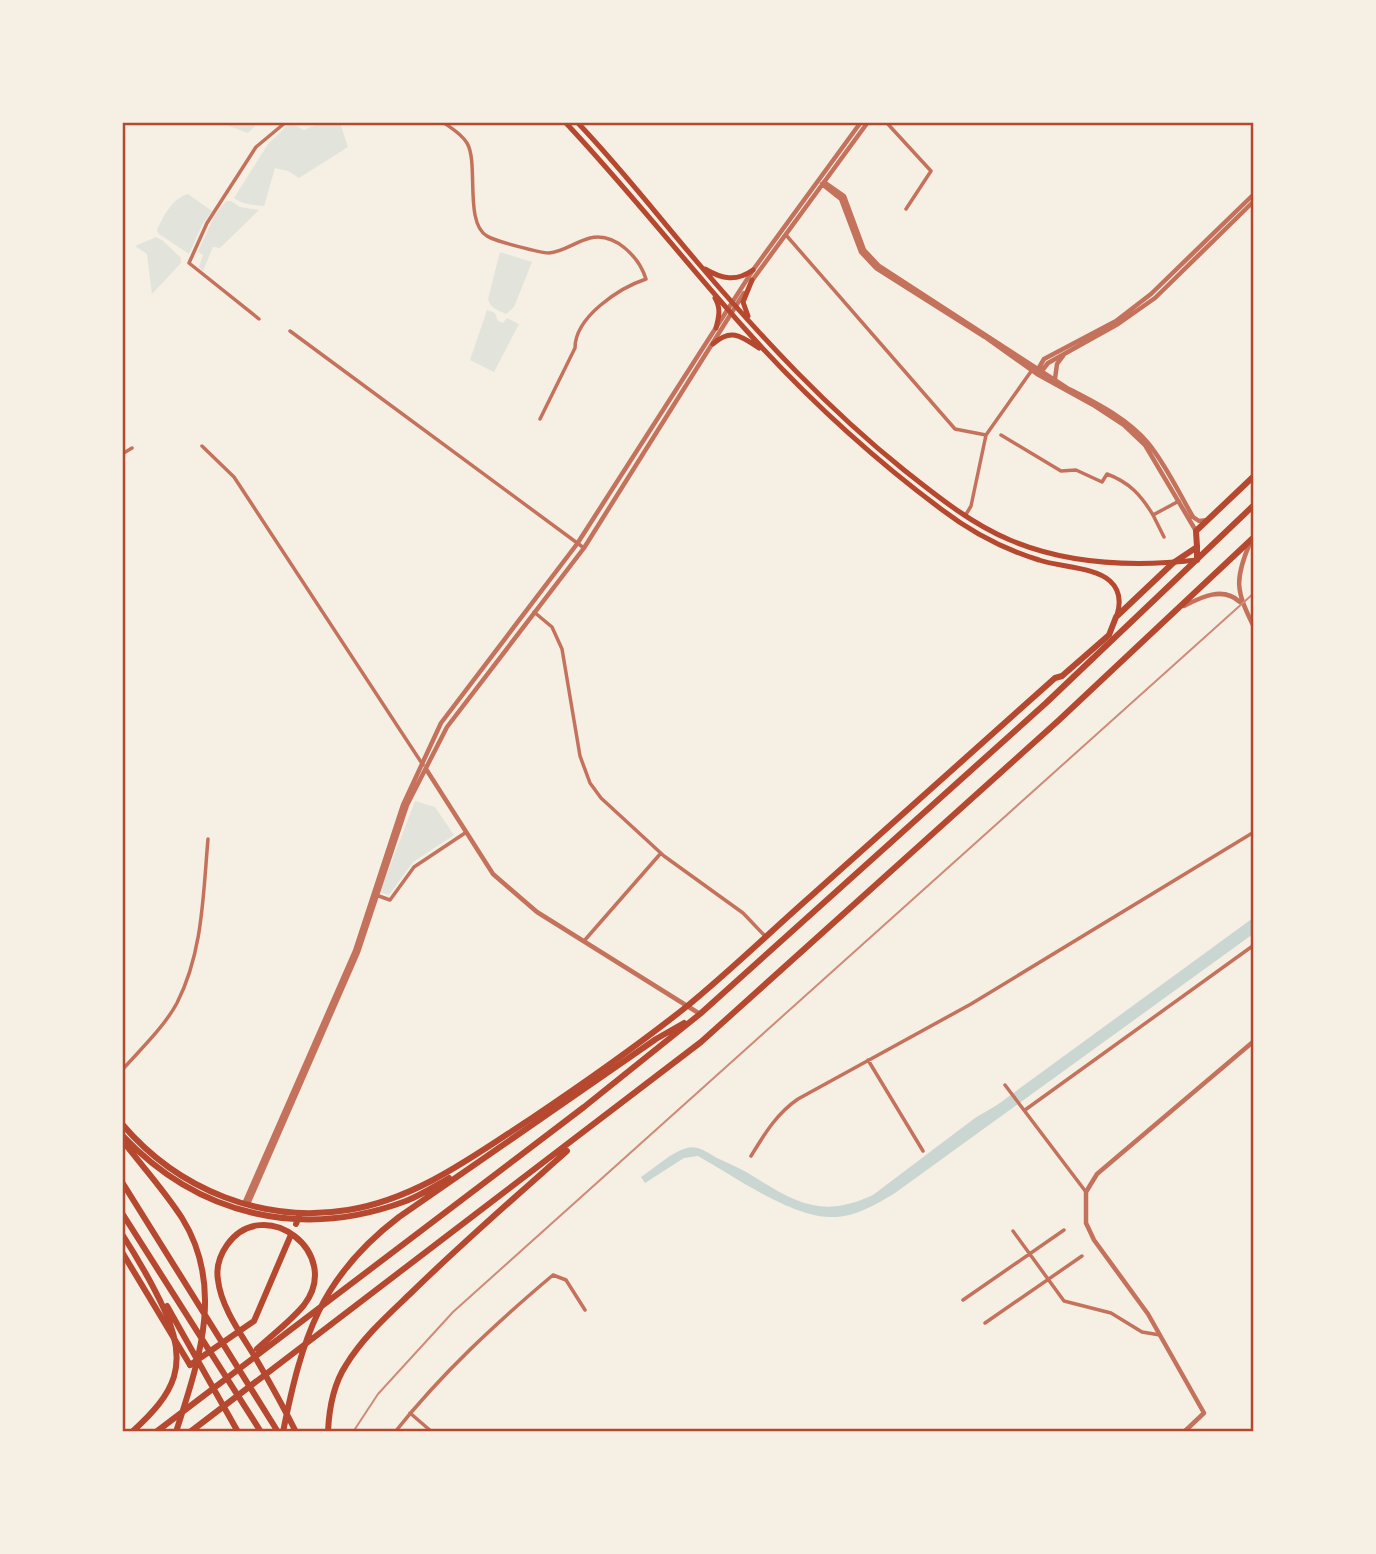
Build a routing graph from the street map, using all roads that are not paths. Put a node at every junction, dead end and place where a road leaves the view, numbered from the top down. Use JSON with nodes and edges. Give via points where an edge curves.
{"nodes":[{"id":1,"x":286,"y":122,"type":"edge"},
{"id":2,"x":443,"y":122,"type":"edge"},
{"id":3,"x":565,"y":122,"type":"edge"},
{"id":4,"x":577,"y":122,"type":"edge"},
{"id":5,"x":861,"y":122,"type":"edge"},
{"id":6,"x":868,"y":122,"type":"edge"},
{"id":7,"x":886,"y":122,"type":"edge"},
{"id":8,"x":822,"y":183,"type":"junction"},
{"id":9,"x":1254,"y":194,"type":"edge"},
{"id":10,"x":1254,"y":201,"type":"edge"},
{"id":11,"x":906,"y":209,"type":"dead end"},
{"id":12,"x":786,"y":235,"type":"junction"},
{"id":13,"x":701,"y":266,"type":"junction"},
{"id":14,"x":753,"y":270,"type":"junction"},
{"id":15,"x":752,"y":281,"type":"junction"},
{"id":16,"x":708,"y":286,"type":"junction"},
{"id":17,"x":735,"y":304,"type":"junction"},
{"id":18,"x":730,"y":311,"type":"junction"},
{"id":19,"x":259,"y":319,"type":"dead end"},
{"id":20,"x":753,"y":325,"type":"junction"},
{"id":21,"x":716,"y":328,"type":"junction"},
{"id":22,"x":290,"y":331,"type":"dead end"},
{"id":23,"x":713,"y":344,"type":"junction"},
{"id":24,"x":767,"y":353,"type":"junction"},
{"id":25,"x":1066,"y":353,"type":"junction"},
{"id":26,"x":1044,"y":359,"type":"junction"},
{"id":27,"x":1026,"y":361,"type":"junction"},
{"id":28,"x":1037,"y":371,"type":"junction"},
{"id":29,"x":1055,"y":380,"type":"junction"},
{"id":30,"x":540,"y":419,"type":"dead end"},
{"id":31,"x":986,"y":435,"type":"junction"},
{"id":32,"x":1001,"y":435,"type":"dead end"},
{"id":33,"x":1145,"y":442,"type":"junction"},
{"id":34,"x":202,"y":446,"type":"dead end"},
{"id":35,"x":132,"y":448,"type":"dead end"},
{"id":36,"x":122,"y":454,"type":"edge"},
{"id":37,"x":1254,"y":476,"type":"edge"},
{"id":38,"x":1179,"y":501,"type":"junction"},
{"id":39,"x":1254,"y":505,"type":"edge"},
{"id":40,"x":1153,"y":515,"type":"junction"},
{"id":41,"x":965,"y":516,"type":"junction"},
{"id":42,"x":1208,"y":520,"type":"junction"},
{"id":43,"x":1196,"y":531,"type":"junction"},
{"id":44,"x":1164,"y":537,"type":"dead end"},
{"id":45,"x":1253,"y":538,"type":"edge"},
{"id":46,"x":578,"y":544,"type":"junction"},
{"id":47,"x":1197,"y":547,"type":"junction"},
{"id":48,"x":584,"y":548,"type":"junction"},
{"id":49,"x":1197,"y":561,"type":"junction"},
{"id":50,"x":1173,"y":563,"type":"junction"},
{"id":51,"x":1242,"y":604,"type":"junction"},
{"id":52,"x":1180,"y":608,"type":"junction"},
{"id":53,"x":534,"y":612,"type":"junction"},
{"id":54,"x":1116,"y":617,"type":"junction"},
{"id":55,"x":1253,"y":623,"type":"edge"},
{"id":56,"x":1108,"y":635,"type":"junction"},
{"id":57,"x":1108,"y":645,"type":"junction"},
{"id":58,"x":424,"y":766,"type":"junction"},
{"id":59,"x":1254,"y":832,"type":"edge"},
{"id":60,"x":465,"y":833,"type":"junction"},
{"id":61,"x":208,"y":839,"type":"dead end"},
{"id":62,"x":661,"y":853,"type":"junction"},
{"id":63,"x":375,"y":895,"type":"junction"},
{"id":64,"x":765,"y":937,"type":"junction"},
{"id":65,"x":584,"y":942,"type":"junction"},
{"id":66,"x":1254,"y":945,"type":"edge"},
{"id":67,"x":687,"y":1006,"type":"junction"},
{"id":68,"x":700,"y":1014,"type":"junction"},
{"id":69,"x":1254,"y":1041,"type":"edge"},
{"id":70,"x":868,"y":1060,"type":"junction"},
{"id":71,"x":122,"y":1070,"type":"edge"},
{"id":72,"x":1007,"y":1087,"type":"dead end"},
{"id":73,"x":1023,"y":1108,"type":"junction"},
{"id":74,"x":599,"y":1122,"type":"junction"},
{"id":75,"x":122,"y":1125,"type":"edge"},
{"id":76,"x":122,"y":1135,"type":"edge"},
{"id":77,"x":122,"y":1140,"type":"edge"},
{"id":78,"x":923,"y":1151,"type":"dead end"},
{"id":79,"x":751,"y":1156,"type":"dead end"},
{"id":80,"x":478,"y":1163,"type":"junction"},
{"id":81,"x":122,"y":1182,"type":"edge"},
{"id":82,"x":1086,"y":1192,"type":"junction"},
{"id":83,"x":246,"y":1205,"type":"junction"},
{"id":84,"x":122,"y":1213,"type":"edge"},
{"id":85,"x":300,"y":1214,"type":"junction"},
{"id":86,"x":296,"y":1224,"type":"dead end"},
{"id":87,"x":1064,"y":1230,"type":"dead end"},
{"id":88,"x":1013,"y":1231,"type":"dead end"},
{"id":89,"x":122,"y":1234,"type":"edge"},
{"id":90,"x":290,"y":1237,"type":"dead end"},
{"id":91,"x":122,"y":1252,"type":"edge"},
{"id":92,"x":1029,"y":1254,"type":"junction"},
{"id":93,"x":1082,"y":1256,"type":"dead end"},
{"id":94,"x":150,"y":1277,"type":"junction"},
{"id":95,"x":1048,"y":1279,"type":"junction"},
{"id":96,"x":963,"y":1300,"type":"dead end"},
{"id":97,"x":585,"y":1310,"type":"dead end"},
{"id":98,"x":985,"y":1323,"type":"dead end"},
{"id":99,"x":1160,"y":1335,"type":"junction"},
{"id":100,"x":233,"y":1372,"type":"junction"},
{"id":101,"x":410,"y":1413,"type":"junction"},
{"id":102,"x":208,"y":1418,"type":"junction"},
{"id":103,"x":1184,"y":1431,"type":"edge"},
{"id":104,"x":132,"y":1432,"type":"edge"},
{"id":105,"x":156,"y":1432,"type":"edge"},
{"id":106,"x":176,"y":1432,"type":"edge"},
{"id":107,"x":190,"y":1432,"type":"edge"},
{"id":108,"x":196,"y":1432,"type":"edge"},
{"id":109,"x":238,"y":1432,"type":"edge"},
{"id":110,"x":261,"y":1432,"type":"edge"},
{"id":111,"x":281,"y":1432,"type":"edge"},
{"id":112,"x":296,"y":1432,"type":"edge"},
{"id":113,"x":328,"y":1432,"type":"edge"},
{"id":114,"x":395,"y":1432,"type":"edge"},
{"id":115,"x":432,"y":1432,"type":"edge"}],
"edges":[{"from":1,"to":19,"type":"street","via":[[256,147],[207,223],[190,263]]},
{"from":2,"to":30,"type":"street","via":[[469,145],[476,223],[485,236],[550,253],[592,237],[606,237],[628,250],[643,268],[646,279],[621,290],[581,327]]},
{"from":3,"to":16,"type":"main road"},
{"from":4,"to":13,"type":"main road"},
{"from":5,"to":8,"type":"street"},
{"from":6,"to":8,"type":"street"},
{"from":7,"to":11,"type":"street","via":[[931,171]]},
{"from":8,"to":12,"type":"street"},
{"from":8,"to":14,"type":"street"},
{"from":8,"to":27,"type":"street","via":[[844,196],[864,250],[879,266]]},
{"from":8,"to":28,"type":"street","via":[[841,199],[861,252],[876,268]]},
{"from":9,"to":26,"type":"street","via":[[1151,294],[1116,321]]},
{"from":10,"to":25,"type":"street","via":[[1154,298]]},
{"from":12,"to":15,"type":"street"},
{"from":12,"to":31,"type":"street","via":[[955,429]]},
{"from":13,"to":14,"type":"main road","via":[[725,278],[744,277]]},
{"from":13,"to":17,"type":"main road"},
{"from":14,"to":17,"type":"street"},
{"from":15,"to":17,"type":"street"},
{"from":15,"to":20,"type":"main road","via":[[743,302]]},
{"from":16,"to":18,"type":"main road"},
{"from":16,"to":21,"type":"main road","via":[[719,304]]},
{"from":17,"to":18,"type":"street"},
{"from":17,"to":20,"type":"main road"},
{"from":18,"to":21,"type":"street"},
{"from":18,"to":23,"type":"street"},
{"from":18,"to":24,"type":"main road"},
{"from":20,"to":41,"type":"main road","via":[[858,430]]},
{"from":21,"to":46,"type":"street"},
{"from":22,"to":46,"type":"street"},
{"from":23,"to":24,"type":"main road","via":[[729,334]]},
{"from":23,"to":48,"type":"street"},
{"from":24,"to":54,"type":"main road","via":[[851,436],[960,523],[1006,548],[1111,582],[1119,597]]},
{"from":25,"to":28,"type":"street"},
{"from":25,"to":29,"type":"street","via":[[1057,364]]},
{"from":26,"to":27,"type":"street"},
{"from":26,"to":28,"type":"street"},
{"from":27,"to":28,"type":"street"},
{"from":28,"to":29,"type":"street"},
{"from":28,"to":31,"type":"street"},
{"from":28,"to":33,"type":"street"},
{"from":29,"to":33,"type":"street","via":[[1126,422]]},
{"from":31,"to":41,"type":"street"},
{"from":32,"to":40,"type":"street","via":[[1061,471],[1076,470],[1102,482],[1107,474],[1117,478],[1135,490]]},
{"from":33,"to":38,"type":"street"},
{"from":33,"to":42,"type":"street","via":[[1193,517]]},
{"from":34,"to":58,"type":"street","via":[[234,477]]},
{"from":35,"to":36,"type":"street"},
{"from":37,"to":42,"type":"main road"},
{"from":38,"to":40,"type":"street"},
{"from":38,"to":43,"type":"street"},
{"from":39,"to":49,"type":"main road"},
{"from":40,"to":44,"type":"street"},
{"from":41,"to":50,"type":"main road","via":[[1010,540],[1076,560]]},
{"from":42,"to":43,"type":"main road"},
{"from":43,"to":47,"type":"main road"},
{"from":45,"to":51,"type":"street","via":[[1239,573]]},
{"from":45,"to":52,"type":"main road"},
{"from":46,"to":48,"type":"street"},
{"from":46,"to":58,"type":"street","via":[[440,723]]},
{"from":47,"to":49,"type":"main road"},
{"from":47,"to":50,"type":"main road"},
{"from":48,"to":53,"type":"street"},
{"from":49,"to":50,"type":"main road"},
{"from":49,"to":57,"type":"main road"},
{"from":50,"to":54,"type":"main road"},
{"from":51,"to":52,"type":"street","via":[[1228,594],[1213,594]]},
{"from":51,"to":55,"type":"street"},
{"from":52,"to":74,"type":"main road","via":[[701,1042]]},
{"from":53,"to":58,"type":"street","via":[[447,727]]},
{"from":53,"to":62,"type":"street","via":[[552,627],[562,649],[580,756],[590,783]]},
{"from":54,"to":56,"type":"main road"},
{"from":56,"to":57,"type":"main road"},
{"from":56,"to":64,"type":"main road"},
{"from":57,"to":68,"type":"main road"},
{"from":58,"to":60,"type":"street"},
{"from":58,"to":63,"type":"street"},
{"from":59,"to":70,"type":"street","via":[[971,1004]]},
{"from":60,"to":63,"type":"street","via":[[414,867],[390,900]]},
{"from":60,"to":65,"type":"street","via":[[493,874],[537,912]]},
{"from":61,"to":71,"type":"street","via":[[196,954],[176,1004]]},
{"from":62,"to":64,"type":"street","via":[[743,913]]},
{"from":62,"to":65,"type":"street"},
{"from":63,"to":83,"type":"street","via":[[358,952]]},
{"from":64,"to":67,"type":"main road"},
{"from":65,"to":67,"type":"street"},
{"from":66,"to":73,"type":"street"},
{"from":67,"to":68,"type":"street"},
{"from":67,"to":85,"type":"main road","via":[[551,1104],[432,1181],[370,1205]]},
{"from":68,"to":80,"type":"main road"},
{"from":68,"to":100,"type":"main road"},
{"from":69,"to":82,"type":"street","via":[[1097,1174]]},
{"from":70,"to":78,"type":"street"},
{"from":70,"to":79,"type":"street","via":[[785,1108]]},
{"from":72,"to":73,"type":"street"},
{"from":73,"to":82,"type":"street"},
{"from":74,"to":102,"type":"main road"},
{"from":74,"to":113,"type":"main road","via":[[360,1345],[335,1386]]},
{"from":75,"to":83,"type":"main road","via":[[148,1151],[202,1189]]},
{"from":76,"to":80,"type":"main road","via":[[156,1167],[202,1195],[258,1214],[305,1221],[354,1216],[409,1200]]},
{"from":77,"to":106,"type":"main road","via":[[183,1219],[202,1264],[206,1318]]},
{"from":80,"to":111,"type":"main road","via":[[381,1230],[342,1272],[314,1318],[302,1349]]},
{"from":81,"to":111,"type":"main road"},
{"from":82,"to":99,"type":"street","via":[[1086,1223],[1094,1240]]},
{"from":83,"to":85,"type":"main road"},
{"from":84,"to":110,"type":"main road"},
{"from":85,"to":86,"type":"main road"},
{"from":87,"to":92,"type":"street"},
{"from":88,"to":92,"type":"street"},
{"from":89,"to":94,"type":"main road"},
{"from":90,"to":91,"type":"main road","via":[[254,1321],[190,1365]]},
{"from":92,"to":95,"type":"street"},
{"from":92,"to":96,"type":"street"},
{"from":93,"to":95,"type":"street"},
{"from":94,"to":104,"type":"main road","via":[[173,1329],[178,1353],[168,1391]]},
{"from":94,"to":109,"type":"main road"},
{"from":95,"to":98,"type":"street"},
{"from":95,"to":99,"type":"street","via":[[1064,1301],[1111,1313],[1143,1332]]},
{"from":97,"to":101,"type":"street","via":[[566,1280],[554,1275],[500,1319]]},
{"from":99,"to":103,"type":"street","via":[[1204,1413]]},
{"from":100,"to":105,"type":"main road"},
{"from":100,"to":112,"type":"main road","via":[[304,1305],[315,1276],[309,1251],[277,1227],[240,1232],[223,1251],[218,1280],[222,1297]]},
{"from":101,"to":114,"type":"street"},
{"from":101,"to":115,"type":"street"},
{"from":102,"to":107,"type":"main road"},
{"from":102,"to":108,"type":"main road"}]}
